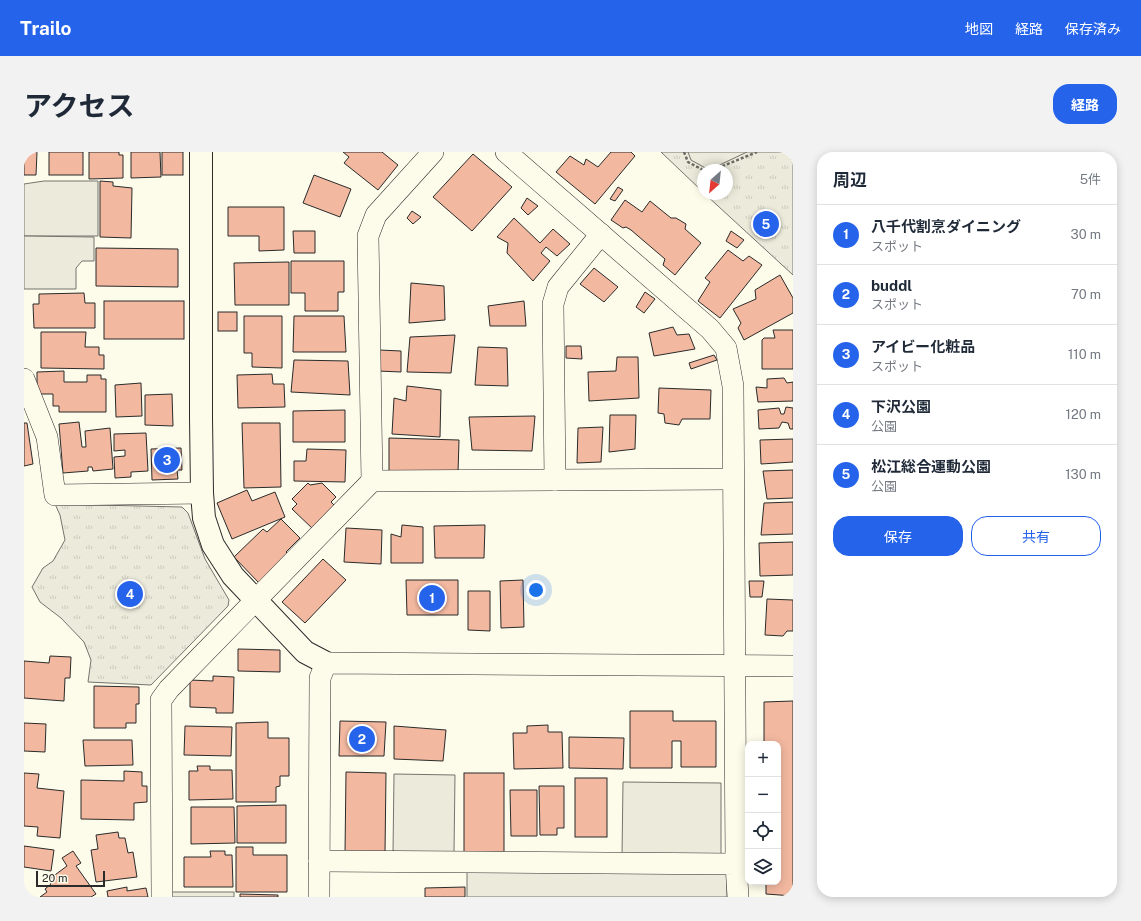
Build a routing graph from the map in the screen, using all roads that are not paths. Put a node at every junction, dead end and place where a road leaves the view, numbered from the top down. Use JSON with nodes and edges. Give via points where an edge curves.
{"nodes":[{"id":1,"x":201,"y":152,"type":"edge"},
{"id":2,"x":433,"y":152,"type":"edge"},
{"id":3,"x":506,"y":152,"type":"edge"},
{"id":4,"x":601,"y":234,"type":"junction"},
{"id":5,"x":24,"y":379,"type":"edge"},
{"id":6,"x":732,"y":479,"type":"junction"},
{"id":7,"x":555,"y":480,"type":"junction"},
{"id":8,"x":372,"y":481,"type":"junction"},
{"id":9,"x":202,"y":493,"type":"junction"},
{"id":10,"x":254,"y":600,"type":"junction"},
{"id":11,"x":326,"y":663,"type":"junction"},
{"id":12,"x":735,"y":666,"type":"junction"},
{"id":13,"x":793,"y":666,"type":"edge"},
{"id":14,"x":319,"y":861,"type":"junction"},
{"id":15,"x":736,"y":864,"type":"junction"},
{"id":16,"x":162,"y":897,"type":"edge"},
{"id":17,"x":318,"y":897,"type":"edge"},
{"id":18,"x":738,"y":897,"type":"edge"}],
"edges":[{"from":1,"to":9,"type":"street"},
{"from":2,"to":8,"type":"street","via":[[376,215],[368,236]]},
{"from":3,"to":4,"type":"street"},
{"from":4,"to":6,"type":"street","via":[[710,329],[726,348],[733,386]]},
{"from":4,"to":7,"type":"street","via":[[558,287],[553,304]]},
{"from":5,"to":9,"type":"street","via":[[46,437],[55,495]]},
{"from":6,"to":7,"type":"street"},
{"from":6,"to":12,"type":"street"},
{"from":7,"to":8,"type":"street"},
{"from":8,"to":10,"type":"street"},
{"from":9,"to":10,"type":"street","via":[[204,518],[214,546],[233,576]]},
{"from":10,"to":11,"type":"street","via":[[305,652]]},
{"from":10,"to":16,"type":"street","via":[[169,688],[161,700]]},
{"from":11,"to":12,"type":"street"},
{"from":11,"to":14,"type":"street","via":[[320,678]]},
{"from":12,"to":13,"type":"street"},
{"from":12,"to":15,"type":"street"},
{"from":14,"to":15,"type":"street"},
{"from":14,"to":17,"type":"street"},
{"from":15,"to":18,"type":"street"}]}
